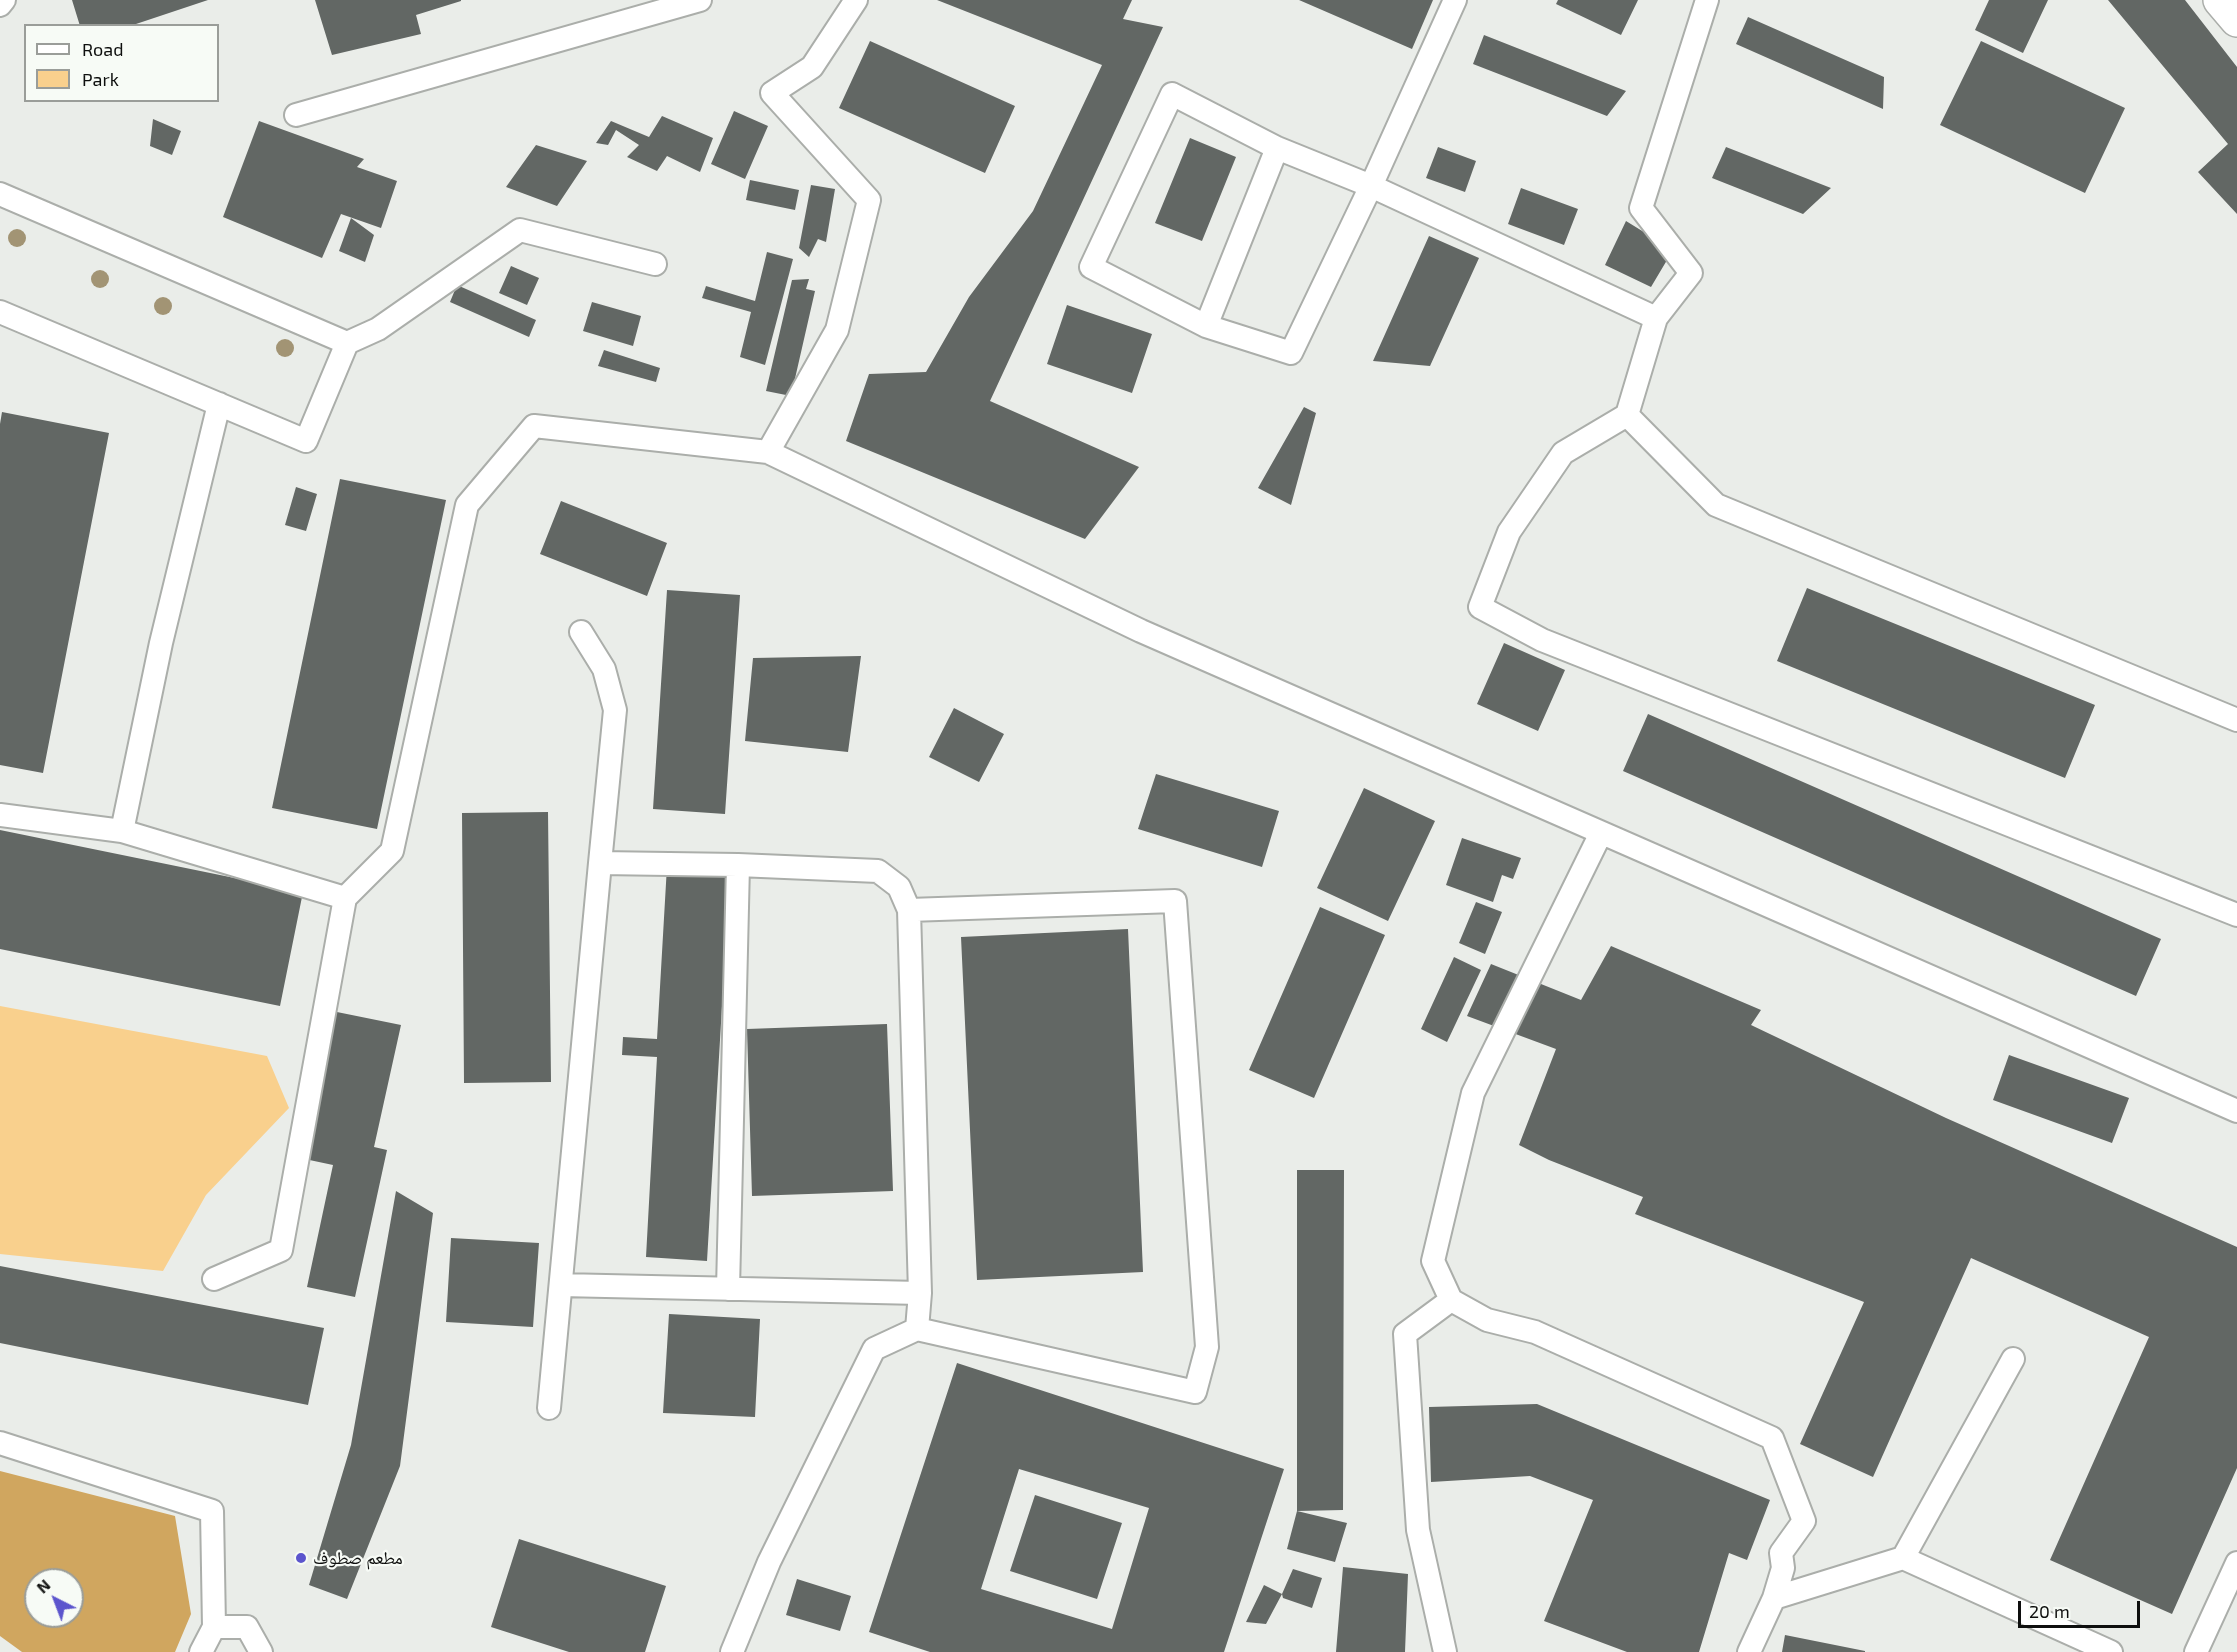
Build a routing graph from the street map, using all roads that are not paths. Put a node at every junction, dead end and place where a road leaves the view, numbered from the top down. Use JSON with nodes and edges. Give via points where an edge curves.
{"nodes":[{"id":1,"x":4,"y":0,"type":"edge"},
{"id":2,"x":700,"y":0,"type":"edge"},
{"id":3,"x":856,"y":0,"type":"edge"},
{"id":4,"x":1455,"y":0,"type":"edge"},
{"id":5,"x":1707,"y":0,"type":"edge"},
{"id":6,"x":2220,"y":0,"type":"edge"},
{"id":7,"x":0,"y":5,"type":"edge"},
{"id":8,"x":2237,"y":20,"type":"edge"},
{"id":9,"x":296,"y":115,"type":"dead end"},
{"id":10,"x":1277,"y":148,"type":"junction"},
{"id":11,"x":1371,"y":186,"type":"junction"},
{"id":12,"x":0,"y":194,"type":"edge"},
{"id":13,"x":655,"y":264,"type":"dead end"},
{"id":14,"x":0,"y":312,"type":"edge"},
{"id":15,"x":1656,"y":318,"type":"junction"},
{"id":16,"x":1206,"y":326,"type":"junction"},
{"id":17,"x":347,"y":343,"type":"junction"},
{"id":18,"x":219,"y":404,"type":"junction"},
{"id":19,"x":1627,"y":415,"type":"junction"},
{"id":20,"x":768,"y":452,"type":"junction"},
{"id":21,"x":581,"y":632,"type":"dead end"},
{"id":22,"x":2237,"y":720,"type":"edge"},
{"id":23,"x":0,"y":815,"type":"edge"},
{"id":24,"x":122,"y":831,"type":"junction"},
{"id":25,"x":1601,"y":833,"type":"junction"},
{"id":26,"x":600,"y":863,"type":"junction"},
{"id":27,"x":738,"y":865,"type":"junction"},
{"id":28,"x":345,"y":898,"type":"junction"},
{"id":29,"x":909,"y":910,"type":"junction"},
{"id":30,"x":2237,"y":915,"type":"edge"},
{"id":31,"x":2237,"y":1111,"type":"edge"},
{"id":32,"x":214,"y":1279,"type":"dead end"},
{"id":33,"x":561,"y":1285,"type":"junction"},
{"id":34,"x":728,"y":1289,"type":"junction"},
{"id":35,"x":920,"y":1293,"type":"junction"},
{"id":36,"x":1451,"y":1300,"type":"junction"},
{"id":37,"x":917,"y":1329,"type":"junction"},
{"id":38,"x":2013,"y":1359,"type":"dead end"},
{"id":39,"x":549,"y":1408,"type":"dead end"},
{"id":40,"x":0,"y":1443,"type":"edge"},
{"id":41,"x":1903,"y":1558,"type":"junction"},
{"id":42,"x":2236,"y":1568,"type":"edge"},
{"id":43,"x":1774,"y":1598,"type":"junction"},
{"id":44,"x":214,"y":1627,"type":"junction"},
{"id":45,"x":201,"y":1652,"type":"edge"},
{"id":46,"x":261,"y":1652,"type":"edge"},
{"id":47,"x":732,"y":1652,"type":"edge"},
{"id":48,"x":1445,"y":1652,"type":"edge"},
{"id":49,"x":1749,"y":1652,"type":"edge"},
{"id":50,"x":2111,"y":1652,"type":"edge"},
{"id":51,"x":2196,"y":1652,"type":"edge"}],
"edges":[{"from":1,"to":7,"type":"lane"},
{"from":2,"to":9,"type":"lane"},
{"from":3,"to":20,"type":"lane","via":[[812,67],[772,93],[869,201],[837,330]]},
{"from":4,"to":11,"type":"lane"},
{"from":5,"to":15,"type":"lane","via":[[1641,208],[1691,273]]},
{"from":6,"to":8,"type":"street"},
{"from":10,"to":11,"type":"lane"},
{"from":10,"to":16,"type":"lane"},
{"from":10,"to":16,"type":"lane","via":[[1172,94],[1091,267]]},
{"from":11,"to":15,"type":"lane"},
{"from":11,"to":16,"type":"lane","via":[[1292,353]]},
{"from":12,"to":17,"type":"lane"},
{"from":13,"to":17,"type":"lane","via":[[520,230],[378,330]]},
{"from":14,"to":18,"type":"lane"},
{"from":15,"to":19,"type":"lane"},
{"from":17,"to":18,"type":"lane","via":[[306,441]]},
{"from":18,"to":24,"type":"lane","via":[[161,643]]},
{"from":19,"to":22,"type":"lane","via":[[1716,505]]},
{"from":19,"to":30,"type":"lane","via":[[1563,453],[1509,531],[1480,607],[1553,644]]},
{"from":20,"to":25,"type":"lane","via":[[1141,630]]},
{"from":20,"to":28,"type":"lane","via":[[534,426],[467,505],[392,851]]},
{"from":21,"to":26,"type":"lane","via":[[604,669],[615,710]]},
{"from":23,"to":24,"type":"lane"},
{"from":24,"to":28,"type":"lane"},
{"from":25,"to":31,"type":"lane"},
{"from":25,"to":36,"type":"lane","via":[[1473,1093],[1433,1261]]},
{"from":26,"to":27,"type":"lane"},
{"from":26,"to":33,"type":"lane"},
{"from":27,"to":29,"type":"lane","via":[[878,871],[899,887]]},
{"from":27,"to":34,"type":"lane"},
{"from":28,"to":32,"type":"lane","via":[[281,1250]]},
{"from":29,"to":35,"type":"lane"},
{"from":29,"to":37,"type":"lane","via":[[1175,901],[1208,1347],[1195,1392]]},
{"from":33,"to":34,"type":"lane"},
{"from":33,"to":39,"type":"lane"},
{"from":34,"to":35,"type":"lane"},
{"from":35,"to":37,"type":"lane"},
{"from":36,"to":43,"type":"lane","via":[[1487,1320],[1535,1332],[1772,1438],[1804,1521],[1781,1553],[1783,1568]]},
{"from":36,"to":48,"type":"lane","via":[[1405,1334],[1418,1530]]},
{"from":37,"to":47,"type":"lane","via":[[874,1349],[769,1562]]},
{"from":38,"to":41,"type":"lane"},
{"from":40,"to":44,"type":"lane","via":[[212,1511]]},
{"from":41,"to":43,"type":"lane"},
{"from":41,"to":50,"type":"lane"},
{"from":42,"to":51,"type":"lane"},
{"from":43,"to":49,"type":"lane"},
{"from":44,"to":45,"type":"lane"},
{"from":44,"to":46,"type":"lane","via":[[247,1627]]}]}
